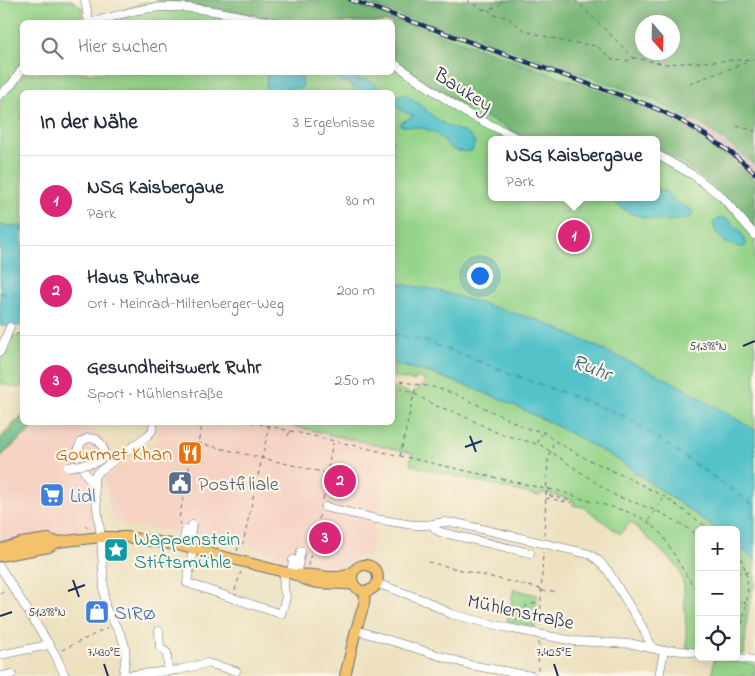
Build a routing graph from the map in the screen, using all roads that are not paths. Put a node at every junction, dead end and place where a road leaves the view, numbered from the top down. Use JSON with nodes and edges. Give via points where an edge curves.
{"nodes":[{"id":1,"x":85,"y":0,"type":"edge"},
{"id":2,"x":90,"y":20,"type":"edge"},
{"id":3,"x":99,"y":20,"type":"edge"},
{"id":4,"x":261,"y":20,"type":"edge"},
{"id":5,"x":395,"y":64,"type":"edge"},
{"id":6,"x":20,"y":71,"type":"edge"},
{"id":7,"x":0,"y":95,"type":"edge"},
{"id":8,"x":513,"y":136,"type":"edge"},
{"id":9,"x":660,"y":156,"type":"edge"},
{"id":10,"x":755,"y":235,"type":"edge"},
{"id":11,"x":10,"y":327,"type":"dead end"},
{"id":12,"x":0,"y":352,"type":"edge"},
{"id":13,"x":155,"y":425,"type":"edge"},
{"id":14,"x":68,"y":467,"type":"dead end"},
{"id":15,"x":94,"y":486,"type":"junction"},
{"id":16,"x":325,"y":507,"type":"dead end"},
{"id":17,"x":432,"y":524,"type":"junction"},
{"id":18,"x":186,"y":528,"type":"road end"},
{"id":19,"x":101,"y":537,"type":"junction"},
{"id":20,"x":57,"y":542,"type":"junction"},
{"id":21,"x":188,"y":548,"type":"junction"},
{"id":22,"x":0,"y":549,"type":"edge"},
{"id":23,"x":301,"y":551,"type":"dead end"},
{"id":24,"x":530,"y":552,"type":"dead end"},
{"id":25,"x":0,"y":556,"type":"edge"},
{"id":26,"x":293,"y":560,"type":"dead end"},
{"id":27,"x":0,"y":567,"type":"edge"},
{"id":28,"x":354,"y":572,"type":"junction"},
{"id":29,"x":291,"y":573,"type":"junction"},
{"id":30,"x":2,"y":576,"type":"edge"},
{"id":31,"x":376,"y":583,"type":"junction"},
{"id":32,"x":354,"y":585,"type":"junction"},
{"id":33,"x":365,"y":591,"type":"junction"},
{"id":34,"x":356,"y":630,"type":"junction"},
{"id":35,"x":159,"y":631,"type":"dead end"},
{"id":36,"x":48,"y":644,"type":"junction"},
{"id":37,"x":652,"y":647,"type":"junction"},
{"id":38,"x":674,"y":650,"type":"junction"},
{"id":39,"x":664,"y":651,"type":"junction"},
{"id":40,"x":695,"y":653,"type":"edge"},
{"id":41,"x":0,"y":654,"type":"edge"},
{"id":42,"x":740,"y":658,"type":"edge"},
{"id":43,"x":673,"y":660,"type":"dead end"},
{"id":44,"x":755,"y":660,"type":"edge"},
{"id":45,"x":168,"y":671,"type":"junction"},
{"id":46,"x":236,"y":671,"type":"dead end"},
{"id":47,"x":12,"y":674,"type":"dead end"},
{"id":48,"x":535,"y":675,"type":"edge"},
{"id":49,"x":2,"y":676,"type":"edge"},
{"id":50,"x":65,"y":676,"type":"edge"},
{"id":51,"x":123,"y":676,"type":"edge"},
{"id":52,"x":345,"y":676,"type":"edge"},
{"id":53,"x":659,"y":676,"type":"edge"}],
"edges":[{"from":1,"to":2,"type":"street"},
{"from":3,"to":4,"type":"street","via":[[133,11],[168,7]]},
{"from":5,"to":8,"type":"street","name":"Baukey","via":[[466,113]]},
{"from":6,"to":7,"type":"street"},
{"from":9,"to":10,"type":"street","via":[[722,197]]},
{"from":11,"to":12,"type":"street"},
{"from":13,"to":15,"type":"street","via":[[148,435],[97,473]]},
{"from":14,"to":15,"type":"street","bridge":true,"via":[[98,462],[104,455],[103,446],[96,439],[84,440],[79,446],[79,457],[82,468]]},
{"from":15,"to":19,"type":"street"},
{"from":16,"to":17,"type":"street","via":[[376,519]]},
{"from":17,"to":24,"type":"street","via":[[440,532]]},
{"from":17,"to":37,"type":"street","via":[[456,523],[589,554],[613,579]]},
{"from":18,"to":21,"type":"street"},
{"from":19,"to":20,"type":"main road"},
{"from":19,"to":21,"type":"main road","via":[[143,539]]},
{"from":19,"to":51,"type":"street","via":[[106,608],[126,648]]},
{"from":20,"to":22,"type":"main road","via":[[48,539]]},
{"from":20,"to":25,"type":"main road"},
{"from":21,"to":29,"type":"main road"},
{"from":21,"to":29,"type":"street","via":[[187,583],[281,614],[286,597],[284,589]]},
{"from":23,"to":29,"type":"street"},
{"from":26,"to":29,"type":"street"},
{"from":27,"to":30,"type":"street"},
{"from":28,"to":29,"type":"main road","via":[[339,577]]},
{"from":28,"to":31,"type":"main road","via":[[361,566],[369,566],[376,573]]},
{"from":28,"to":32,"type":"main road"},
{"from":29,"to":32,"type":"main road","via":[[316,583]]},
{"from":30,"to":36,"type":"street"},
{"from":31,"to":33,"type":"main road"},
{"from":31,"to":37,"type":"street","name":"Mühlenstraße","via":[[451,614],[514,630],[574,641]]},
{"from":32,"to":33,"type":"main road"},
{"from":33,"to":34,"type":"main road"},
{"from":34,"to":48,"type":"street","via":[[470,665]]},
{"from":34,"to":52,"type":"main road"},
{"from":35,"to":45,"type":"street","via":[[160,647],[167,653]]},
{"from":36,"to":41,"type":"street"},
{"from":36,"to":50,"type":"street"},
{"from":37,"to":39,"type":"street","name":"Mühlenstraße"},
{"from":38,"to":39,"type":"street"},
{"from":38,"to":40,"type":"street"},
{"from":38,"to":43,"type":"street"},
{"from":39,"to":53,"type":"street"},
{"from":42,"to":44,"type":"street"},
{"from":45,"to":46,"type":"street","via":[[207,663]]},
{"from":45,"to":51,"type":"street"},
{"from":47,"to":49,"type":"street"}]}
